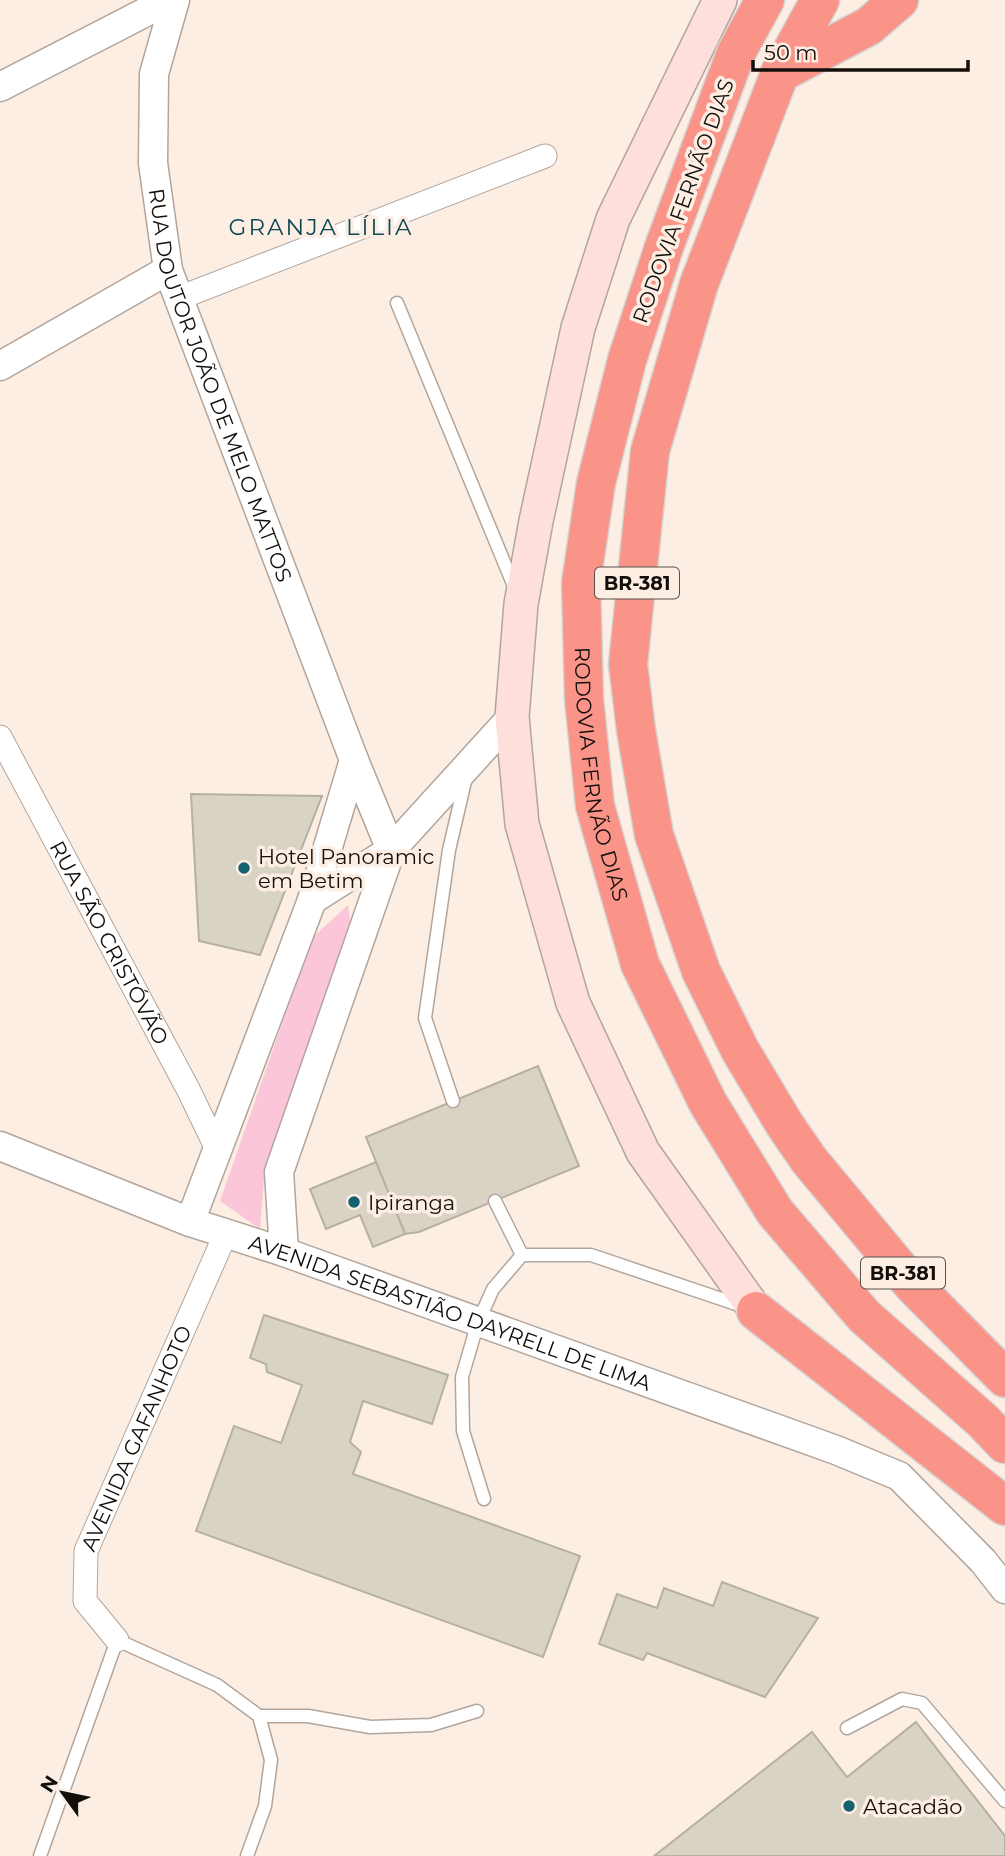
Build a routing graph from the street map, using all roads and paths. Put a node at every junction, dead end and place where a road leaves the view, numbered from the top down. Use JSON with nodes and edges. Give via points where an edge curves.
{"nodes":[{"id":1,"x":169,"y":0,"type":"edge"},
{"id":2,"x":175,"y":0,"type":"edge"},
{"id":3,"x":720,"y":0,"type":"edge"},
{"id":4,"x":765,"y":0,"type":"edge"},
{"id":5,"x":820,"y":0,"type":"edge"},
{"id":6,"x":899,"y":0,"type":"edge"},
{"id":7,"x":780,"y":73,"type":"junction"},
{"id":8,"x":0,"y":87,"type":"edge"},
{"id":9,"x":545,"y":156,"type":"dead end"},
{"id":10,"x":173,"y":283,"type":"junction"},
{"id":11,"x":397,"y":303,"type":"dead end"},
{"id":12,"x":0,"y":366,"type":"edge"},
{"id":13,"x":521,"y":604,"type":"junction"},
{"id":14,"x":512,"y":717,"type":"junction"},
{"id":15,"x":0,"y":737,"type":"edge"},
{"id":16,"x":354,"y":760,"type":"junction"},
{"id":17,"x":468,"y":766,"type":"junction"},
{"id":18,"x":391,"y":850,"type":"junction"},
{"id":19,"x":312,"y":900,"type":"junction"},
{"id":20,"x":453,"y":1101,"type":"dead end"},
{"id":21,"x":0,"y":1146,"type":"edge"},
{"id":22,"x":217,"y":1149,"type":"junction"},
{"id":23,"x":495,"y":1201,"type":"dead end"},
{"id":24,"x":190,"y":1222,"type":"junction"},
{"id":25,"x":226,"y":1233,"type":"junction"},
{"id":26,"x":284,"y":1252,"type":"junction"},
{"id":27,"x":522,"y":1255,"type":"junction"},
{"id":28,"x":755,"y":1311,"type":"junction"},
{"id":29,"x":478,"y":1322,"type":"junction"},
{"id":30,"x":1005,"y":1378,"type":"edge"},
{"id":31,"x":1005,"y":1444,"type":"edge"},
{"id":32,"x":484,"y":1499,"type":"dead end"},
{"id":33,"x":1005,"y":1506,"type":"edge"},
{"id":34,"x":1005,"y":1589,"type":"edge"},
{"id":35,"x":117,"y":1640,"type":"junction"},
{"id":36,"x":477,"y":1711,"type":"dead end"},
{"id":37,"x":259,"y":1716,"type":"junction"},
{"id":38,"x":847,"y":1728,"type":"dead end"},
{"id":39,"x":1005,"y":1801,"type":"edge"},
{"id":40,"x":40,"y":1856,"type":"edge"},
{"id":41,"x":247,"y":1856,"type":"edge"}],
"edges":[{"from":1,"to":8,"type":"street"},
{"from":2,"to":10,"type":"street","name":"RUA DOUTOR JOÃO DE MELO MATTOS","via":[[154,74],[153,163]]},
{"from":3,"to":13,"type":"main road","name":"RODOVIA FERNÃO DIAS","via":[[613,219],[578,328]]},
{"from":4,"to":31,"type":"highway","name":"RODOVIA FERNÃO DIAS","number":"BR-381","via":[[736,53],[664,247],[627,360],[596,483],[581,583],[584,699],[595,806],[640,964],[708,1103],[775,1212],[864,1316]]},
{"from":5,"to":7,"type":"highway","name":"RODOVIA FERNÃO DIAS","number":"BR-381"},
{"from":6,"to":7,"type":"highway","via":[[869,26]]},
{"from":7,"to":30,"type":"highway","name":"RODOVIA FERNÃO DIAS","number":"BR-381","via":[[699,284],[650,451],[628,664],[654,835],[701,971],[740,1050],[785,1125],[913,1284]]},
{"from":9,"to":10,"type":"street","via":[[192,293]]},
{"from":10,"to":12,"type":"street"},
{"from":10,"to":16,"type":"street","name":"RUA DOUTOR JOÃO DE MELO MATTOS"},
{"from":11,"to":13,"type":"lane"},
{"from":13,"to":14,"type":"main road","name":"RODOVIA FERNÃO DIAS"},
{"from":14,"to":17,"type":"street"},
{"from":14,"to":28,"type":"main road","name":"RODOVIA FERNÃO DIAS","via":[[522,824],[573,1003],[643,1152]]},
{"from":15,"to":22,"type":"street","name":"RUA SÃO CRISTÓVÃO"},
{"from":16,"to":18,"type":"street","name":"RUA DOUTOR JOÃO DE MELO MATTOS"},
{"from":16,"to":19,"type":"street"},
{"from":17,"to":18,"type":"street"},
{"from":17,"to":20,"type":"lane","via":[[449,850],[425,1018]]},
{"from":18,"to":19,"type":"street"},
{"from":18,"to":26,"type":"street","via":[[279,1172]]},
{"from":19,"to":22,"type":"street"},
{"from":21,"to":24,"type":"street","name":"AVENIDA SEBASTIÃO DAYRELL DE LIMA"},
{"from":22,"to":24,"type":"street"},
{"from":23,"to":27,"type":"lane"},
{"from":24,"to":25,"type":"street","name":"AVENIDA SEBASTIÃO DAYRELL DE LIMA"},
{"from":25,"to":26,"type":"street","name":"AVENIDA SEBASTIÃO DAYRELL DE LIMA"},
{"from":25,"to":35,"type":"street","name":"AVENIDA GAFANHOTO","via":[[86,1551],[85,1601]]},
{"from":26,"to":29,"type":"street","name":"AVENIDA SEBASTIÃO DAYRELL DE LIMA"},
{"from":27,"to":28,"type":"lane","via":[[591,1255]]},
{"from":27,"to":29,"type":"lane","via":[[493,1289]]},
{"from":28,"to":33,"type":"highway"},
{"from":29,"to":32,"type":"lane","via":[[462,1377],[463,1432]]},
{"from":29,"to":34,"type":"street","name":"AVENIDA SEBASTIÃO DAYRELL DE LIMA","via":[[899,1476]]},
{"from":35,"to":37,"type":"lane","name":"AVENIDA GAFANHOTO","via":[[217,1685]]},
{"from":35,"to":40,"type":"lane"},
{"from":36,"to":37,"type":"lane","via":[[431,1725],[370,1727],[308,1716]]},
{"from":37,"to":41,"type":"lane","via":[[271,1760],[265,1806]]},
{"from":38,"to":39,"type":"lane","via":[[902,1699],[922,1703]]}]}
